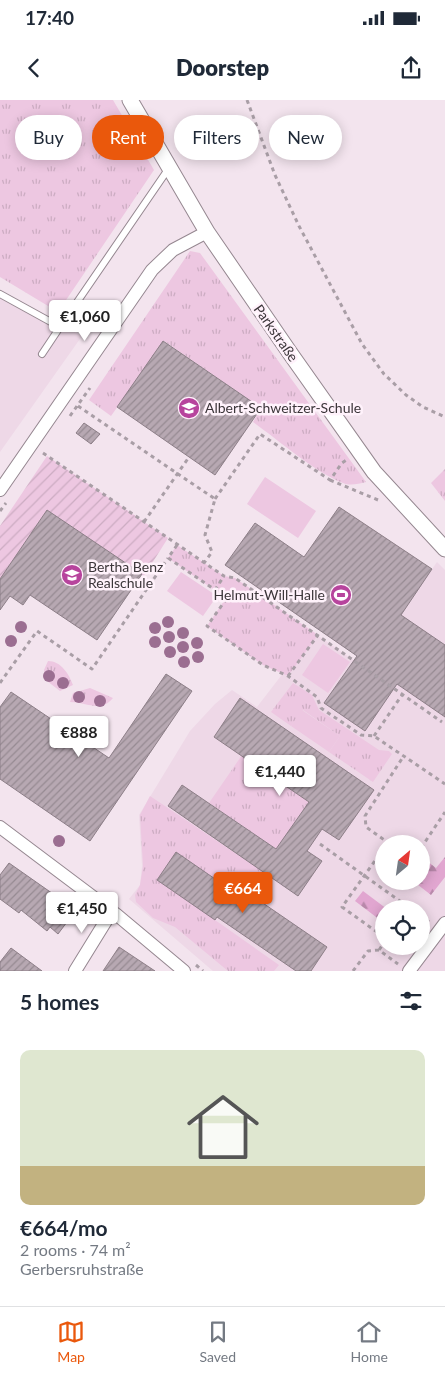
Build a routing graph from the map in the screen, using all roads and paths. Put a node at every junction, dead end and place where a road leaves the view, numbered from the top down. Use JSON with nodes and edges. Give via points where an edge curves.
{"nodes":[{"id":1,"x":130,"y":100,"type":"edge"},
{"id":2,"x":247,"y":100,"type":"edge"},
{"id":3,"x":170,"y":167,"type":"junction"},
{"id":4,"x":207,"y":232,"type":"junction"},
{"id":5,"x":0,"y":294,"type":"edge"},
{"id":6,"x":60,"y":327,"type":"junction"},
{"id":7,"x":42,"y":354,"type":"dead end"},
{"id":8,"x":94,"y":382,"type":"dead end"},
{"id":9,"x":445,"y":417,"type":"edge"},
{"id":10,"x":359,"y":450,"type":"junction"},
{"id":11,"x":43,"y":453,"type":"dead end"},
{"id":12,"x":189,"y":456,"type":"dead end"},
{"id":13,"x":177,"y":474,"type":"junction"},
{"id":14,"x":330,"y":480,"type":"junction"},
{"id":15,"x":0,"y":490,"type":"edge"},
{"id":16,"x":214,"y":499,"type":"junction"},
{"id":17,"x":405,"y":506,"type":"junction"},
{"id":18,"x":144,"y":522,"type":"junction"},
{"id":19,"x":177,"y":545,"type":"junction"},
{"id":20,"x":445,"y":549,"type":"edge"},
{"id":21,"x":168,"y":558,"type":"junction"},
{"id":22,"x":204,"y":563,"type":"junction"},
{"id":23,"x":224,"y":576,"type":"junction"},
{"id":24,"x":215,"y":590,"type":"junction"},
{"id":25,"x":318,"y":635,"type":"junction"},
{"id":26,"x":288,"y":676,"type":"junction"},
{"id":27,"x":0,"y":683,"type":"edge"},
{"id":28,"x":402,"y":695,"type":"junction"},
{"id":29,"x":442,"y":722,"type":"dead end"},
{"id":30,"x":374,"y":736,"type":"junction"},
{"id":31,"x":403,"y":757,"type":"junction"},
{"id":32,"x":445,"y":784,"type":"edge"},
{"id":33,"x":445,"y":812,"type":"edge"},
{"id":34,"x":0,"y":827,"type":"edge"},
{"id":35,"x":377,"y":835,"type":"edge"},
{"id":36,"x":430,"y":835,"type":"edge"},
{"id":37,"x":320,"y":844,"type":"dead end"},
{"id":38,"x":375,"y":861,"type":"edge"},
{"id":39,"x":365,"y":876,"type":"junction"},
{"id":40,"x":399,"y":900,"type":"edge"},
{"id":41,"x":112,"y":911,"type":"junction"},
{"id":42,"x":445,"y":923,"type":"edge"},
{"id":43,"x":375,"y":931,"type":"edge"},
{"id":44,"x":375,"y":950,"type":"edge"},
{"id":45,"x":386,"y":955,"type":"edge"},
{"id":46,"x":405,"y":968,"type":"edge"},
{"id":47,"x":75,"y":971,"type":"edge"},
{"id":48,"x":184,"y":971,"type":"edge"},
{"id":49,"x":353,"y":971,"type":"edge"}],
"edges":[{"from":1,"to":3,"type":"street","name":"Parkstraße"},
{"from":2,"to":9,"type":"path","via":[[275,175],[299,226],[362,344],[384,374],[406,395]]},
{"from":3,"to":4,"type":"street","name":"Parkstraße"},
{"from":3,"to":6,"type":"lane"},
{"from":4,"to":10,"type":"street","name":"Parkstraße"},
{"from":4,"to":15,"type":"street","via":[[173,250],[152,270]]},
{"from":5,"to":6,"type":"lane"},
{"from":6,"to":7,"type":"lane"},
{"from":8,"to":13,"type":"path","via":[[78,406]]},
{"from":10,"to":14,"type":"path","via":[[342,463]]},
{"from":10,"to":17,"type":"street","name":"Parkstraße"},
{"from":11,"to":18,"type":"path"},
{"from":12,"to":13,"type":"path"},
{"from":13,"to":16,"type":"path"},
{"from":13,"to":18,"type":"path"},
{"from":14,"to":16,"type":"path","via":[[260,434]]},
{"from":14,"to":17,"type":"path","via":[[386,503]]},
{"from":16,"to":22,"type":"path","via":[[205,535],[212,552]]},
{"from":17,"to":20,"type":"street","name":"Parkstraße"},
{"from":18,"to":19,"type":"path"},
{"from":19,"to":21,"type":"path"},
{"from":19,"to":22,"type":"path"},
{"from":21,"to":24,"type":"path"},
{"from":21,"to":27,"type":"path","via":[[92,669],[37,631]]},
{"from":22,"to":23,"type":"path"},
{"from":23,"to":24,"type":"path"},
{"from":23,"to":25,"type":"path","via":[[235,578]]},
{"from":24,"to":26,"type":"path","via":[[227,598],[207,626],[263,665]]},
{"from":25,"to":26,"type":"path"},
{"from":25,"to":28,"type":"path"},
{"from":26,"to":30,"type":"path","via":[[317,697],[321,708],[361,735]]},
{"from":28,"to":29,"type":"path"},
{"from":28,"to":30,"type":"path"},
{"from":30,"to":31,"type":"path"},
{"from":31,"to":32,"type":"path"},
{"from":31,"to":35,"type":"path","via":[[365,816],[366,827]]},
{"from":33,"to":36,"type":"path"},
{"from":34,"to":41,"type":"street"},
{"from":37,"to":39,"type":"path"},
{"from":38,"to":39,"type":"path"},
{"from":39,"to":40,"type":"path"},
{"from":39,"to":43,"type":"path","via":[[342,907]]},
{"from":41,"to":47,"type":"street"},
{"from":41,"to":48,"type":"street"},
{"from":42,"to":46,"type":"street"},
{"from":44,"to":49,"type":"path","via":[[368,951]]},
{"from":45,"to":46,"type":"path"}]}
